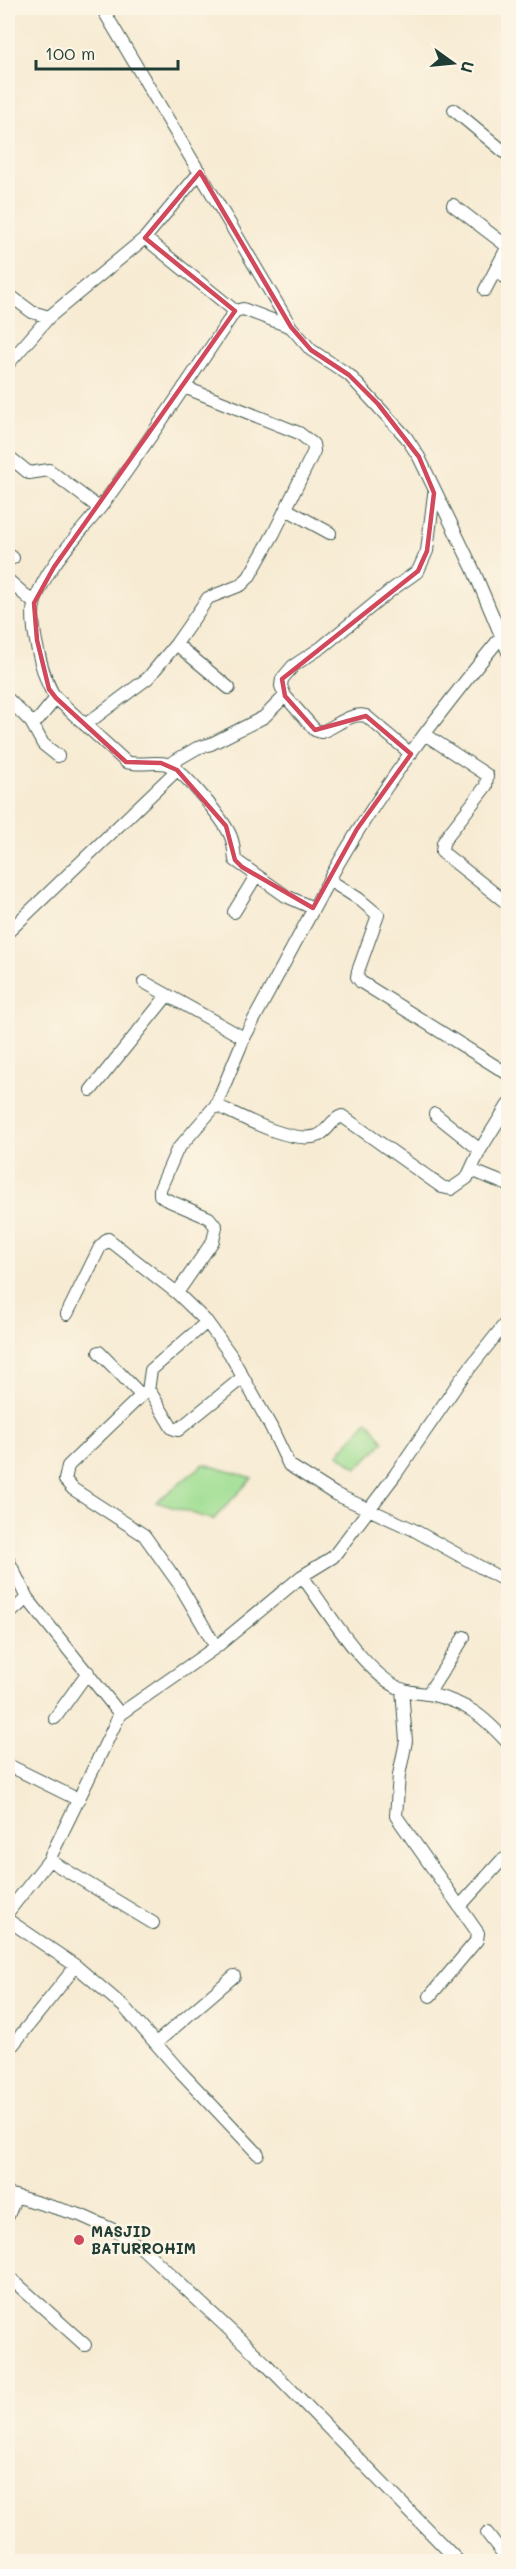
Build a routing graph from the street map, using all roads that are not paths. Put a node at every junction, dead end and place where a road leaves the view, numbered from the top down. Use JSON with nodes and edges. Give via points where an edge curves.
{"nodes":[{"id":1,"x":102,"y":8,"type":"edge"},
{"id":2,"x":454,"y":110,"type":"dead end"},
{"id":3,"x":508,"y":155,"type":"edge"},
{"id":4,"x":200,"y":172,"type":"junction"},
{"id":5,"x":453,"y":204,"type":"dead end"},
{"id":6,"x":145,"y":238,"type":"junction"},
{"id":7,"x":508,"y":246,"type":"edge"},
{"id":8,"x":495,"y":271,"type":"junction"},
{"id":9,"x":508,"y":279,"type":"edge"},
{"id":10,"x":485,"y":290,"type":"dead end"},
{"id":11,"x":8,"y":294,"type":"edge"},
{"id":12,"x":236,"y":311,"type":"junction"},
{"id":13,"x":49,"y":317,"type":"junction"},
{"id":14,"x":291,"y":327,"type":"junction"},
{"id":15,"x":8,"y":364,"type":"edge"},
{"id":16,"x":184,"y":387,"type":"junction"},
{"id":17,"x":8,"y":456,"type":"edge"},
{"id":18,"x":434,"y":493,"type":"junction"},
{"id":19,"x":99,"y":508,"type":"junction"},
{"id":20,"x":286,"y":509,"type":"junction"},
{"id":21,"x":330,"y":533,"type":"dead end"},
{"id":22,"x":8,"y":580,"type":"edge"},
{"id":23,"x":34,"y":603,"type":"junction"},
{"id":24,"x":501,"y":637,"type":"junction"},
{"id":25,"x":176,"y":644,"type":"junction"},
{"id":26,"x":508,"y":652,"type":"edge"},
{"id":27,"x":229,"y":688,"type":"dead end"},
{"id":28,"x":285,"y":696,"type":"junction"},
{"id":29,"x":56,"y":698,"type":"junction"},
{"id":30,"x":8,"y":699,"type":"edge"},
{"id":31,"x":31,"y":722,"type":"junction"},
{"id":32,"x":85,"y":725,"type":"junction"},
{"id":33,"x":426,"y":735,"type":"junction"},
{"id":34,"x":411,"y":754,"type":"junction"},
{"id":35,"x":58,"y":756,"type":"dead end"},
{"id":36,"x":173,"y":767,"type":"junction"},
{"id":37,"x":255,"y":876,"type":"junction"},
{"id":38,"x":329,"y":880,"type":"junction"},
{"id":39,"x":508,"y":904,"type":"edge"},
{"id":40,"x":313,"y":909,"type":"junction"},
{"id":41,"x":234,"y":912,"type":"dead end"},
{"id":42,"x":8,"y":932,"type":"edge"},
{"id":43,"x":144,"y":982,"type":"dead end"},
{"id":44,"x":166,"y":997,"type":"junction"},
{"id":45,"x":244,"y":1038,"type":"junction"},
{"id":46,"x":508,"y":1074,"type":"edge"},
{"id":47,"x":91,"y":1090,"type":"dead end"},
{"id":48,"x":216,"y":1105,"type":"junction"},
{"id":49,"x":508,"y":1105,"type":"edge"},
{"id":50,"x":435,"y":1114,"type":"dead end"},
{"id":51,"x":480,"y":1150,"type":"junction"},
{"id":52,"x":471,"y":1170,"type":"junction"},
{"id":53,"x":508,"y":1185,"type":"edge"},
{"id":54,"x":177,"y":1293,"type":"junction"},
{"id":55,"x":67,"y":1314,"type":"dead end"},
{"id":56,"x":508,"y":1320,"type":"edge"},
{"id":57,"x":207,"y":1322,"type":"junction"},
{"id":58,"x":99,"y":1352,"type":"dead end"},
{"id":59,"x":242,"y":1378,"type":"junction"},
{"id":60,"x":145,"y":1393,"type":"junction"},
{"id":61,"x":368,"y":1510,"type":"junction"},
{"id":62,"x":8,"y":1560,"type":"edge"},
{"id":63,"x":508,"y":1571,"type":"edge"},
{"id":64,"x":302,"y":1576,"type":"junction"},
{"id":65,"x":27,"y":1598,"type":"junction"},
{"id":66,"x":8,"y":1615,"type":"edge"},
{"id":67,"x":464,"y":1637,"type":"dead end"},
{"id":68,"x":216,"y":1647,"type":"junction"},
{"id":69,"x":88,"y":1672,"type":"junction"},
{"id":70,"x":402,"y":1689,"type":"junction"},
{"id":71,"x":428,"y":1694,"type":"junction"},
{"id":72,"x":120,"y":1714,"type":"junction"},
{"id":73,"x":55,"y":1718,"type":"dead end"},
{"id":74,"x":508,"y":1743,"type":"edge"},
{"id":75,"x":8,"y":1765,"type":"edge"},
{"id":76,"x":79,"y":1800,"type":"junction"},
{"id":77,"x":508,"y":1857,"type":"edge"},
{"id":78,"x":49,"y":1860,"type":"junction"},
{"id":79,"x":460,"y":1906,"type":"junction"},
{"id":80,"x":8,"y":1912,"type":"edge"},
{"id":81,"x":8,"y":1920,"type":"edge"},
{"id":82,"x":153,"y":1923,"type":"dead end"},
{"id":83,"x":76,"y":1966,"type":"junction"},
{"id":84,"x":234,"y":1976,"type":"dead end"},
{"id":85,"x":430,"y":1996,"type":"dead end"},
{"id":86,"x":156,"y":2043,"type":"junction"},
{"id":87,"x":8,"y":2051,"type":"edge"},
{"id":88,"x":258,"y":2154,"type":"dead end"},
{"id":89,"x":11,"y":2196,"type":"edge"},
{"id":90,"x":8,"y":2216,"type":"edge"},
{"id":91,"x":8,"y":2276,"type":"edge"},
{"id":92,"x":85,"y":2345,"type":"dead end"},
{"id":93,"x":487,"y":2533,"type":"dead end"},
{"id":94,"x":508,"y":2560,"type":"edge"},
{"id":95,"x":459,"y":2562,"type":"edge"}],
"edges":[{"from":1,"to":4,"type":"street"},
{"from":2,"to":3,"type":"street"},
{"from":4,"to":6,"type":"street"},
{"from":4,"to":14,"type":"street"},
{"from":5,"to":7,"type":"street"},
{"from":6,"to":12,"type":"street"},
{"from":6,"to":13,"type":"street"},
{"from":7,"to":8,"type":"street"},
{"from":8,"to":9,"type":"street"},
{"from":8,"to":10,"type":"street"},
{"from":11,"to":13,"type":"street","via":[[32,312]]},
{"from":12,"to":14,"type":"street","via":[[243,309]]},
{"from":12,"to":16,"type":"street"},
{"from":13,"to":15,"type":"street"},
{"from":14,"to":18,"type":"street","via":[[311,350],[349,375],[392,420],[419,457]]},
{"from":16,"to":19,"type":"street"},
{"from":16,"to":20,"type":"street","via":[[299,433],[314,444]]},
{"from":17,"to":19,"type":"street","via":[[29,473],[49,470]]},
{"from":18,"to":24,"type":"street","via":[[473,569]]},
{"from":18,"to":28,"type":"street","via":[[427,551],[418,571],[287,671],[281,686]]},
{"from":19,"to":23,"type":"street","via":[[54,567]]},
{"from":20,"to":21,"type":"street"},
{"from":20,"to":25,"type":"street","via":[[249,577],[242,585],[208,598]]},
{"from":22,"to":23,"type":"street"},
{"from":23,"to":29,"type":"street","via":[[41,658],[49,689]]},
{"from":24,"to":26,"type":"street"},
{"from":24,"to":33,"type":"street"},
{"from":25,"to":27,"type":"street"},
{"from":25,"to":32,"type":"street","via":[[148,678]]},
{"from":28,"to":34,"type":"street","via":[[315,730],[321,732],[360,714]]},
{"from":28,"to":36,"type":"street","via":[[264,717],[197,748]]},
{"from":29,"to":31,"type":"street","via":[[38,720]]},
{"from":29,"to":32,"type":"street"},
{"from":30,"to":31,"type":"street"},
{"from":31,"to":35,"type":"street","via":[[43,744]]},
{"from":32,"to":36,"type":"street","via":[[126,762]]},
{"from":33,"to":34,"type":"street"},
{"from":33,"to":39,"type":"street","via":[[487,775],[486,786],[448,835],[442,852]]},
{"from":34,"to":38,"type":"street","via":[[357,829]]},
{"from":36,"to":37,"type":"street","via":[[226,826],[235,860]]},
{"from":36,"to":42,"type":"street"},
{"from":37,"to":40,"type":"street"},
{"from":37,"to":41,"type":"street"},
{"from":38,"to":40,"type":"street"},
{"from":38,"to":46,"type":"street","via":[[378,915],[358,971],[361,982]]},
{"from":40,"to":45,"type":"street"},
{"from":43,"to":44,"type":"street"},
{"from":44,"to":45,"type":"street"},
{"from":44,"to":47,"type":"street"},
{"from":45,"to":48,"type":"street"},
{"from":48,"to":52,"type":"street","via":[[290,1136],[315,1137],[342,1116],[447,1189],[458,1187]]},
{"from":48,"to":54,"type":"street","via":[[177,1150],[160,1189],[165,1199],[209,1218],[216,1227],[213,1241]]},
{"from":49,"to":51,"type":"street"},
{"from":50,"to":51,"type":"street"},
{"from":51,"to":52,"type":"street"},
{"from":52,"to":53,"type":"street"},
{"from":54,"to":55,"type":"street","via":[[108,1239],[100,1247]]},
{"from":54,"to":57,"type":"street"},
{"from":56,"to":61,"type":"street","via":[[461,1378]]},
{"from":57,"to":59,"type":"street"},
{"from":57,"to":60,"type":"street","via":[[151,1370]]},
{"from":58,"to":60,"type":"street"},
{"from":59,"to":60,"type":"street","via":[[178,1430],[172,1428]]},
{"from":59,"to":61,"type":"street","via":[[289,1465]]},
{"from":60,"to":68,"type":"street","via":[[68,1466],[65,1480],[99,1508],[144,1535]]},
{"from":61,"to":63,"type":"street","via":[[412,1529],[500,1578]]},
{"from":61,"to":64,"type":"street","via":[[333,1557]]},
{"from":62,"to":65,"type":"street"},
{"from":64,"to":68,"type":"street"},
{"from":64,"to":70,"type":"street","via":[[373,1669]]},
{"from":65,"to":66,"type":"street"},
{"from":65,"to":69,"type":"street"},
{"from":67,"to":71,"type":"street"},
{"from":68,"to":72,"type":"street"},
{"from":69,"to":72,"type":"street"},
{"from":69,"to":73,"type":"street"},
{"from":70,"to":71,"type":"street"},
{"from":70,"to":79,"type":"street","via":[[406,1741],[396,1816]]},
{"from":71,"to":74,"type":"street","via":[[458,1701],[483,1715]]},
{"from":72,"to":76,"type":"street"},
{"from":75,"to":76,"type":"street"},
{"from":76,"to":78,"type":"street"},
{"from":77,"to":79,"type":"street"},
{"from":78,"to":80,"type":"street"},
{"from":78,"to":82,"type":"street"},
{"from":79,"to":85,"type":"street","via":[[476,1928],[477,1940]]},
{"from":81,"to":83,"type":"street"},
{"from":83,"to":86,"type":"street","via":[[124,2007]]},
{"from":83,"to":87,"type":"street"},
{"from":84,"to":86,"type":"street"},
{"from":86,"to":88,"type":"street"},
{"from":89,"to":90,"type":"street"},
{"from":89,"to":95,"type":"street","via":[[80,2215],[120,2233],[143,2249],[264,2362]]},
{"from":91,"to":92,"type":"street"},
{"from":93,"to":94,"type":"street"}]}
